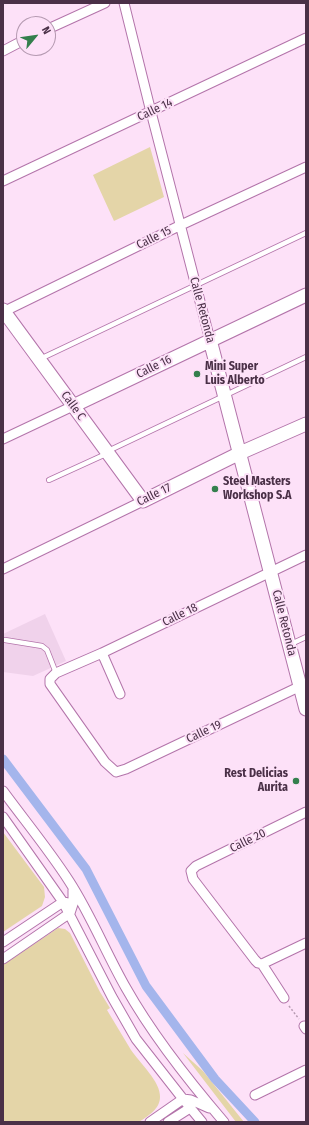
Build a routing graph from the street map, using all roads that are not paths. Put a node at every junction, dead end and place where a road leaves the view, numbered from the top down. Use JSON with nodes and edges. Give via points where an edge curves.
{"nodes":[{"id":1,"x":105,"y":3,"type":"edge"},
{"id":2,"x":124,"y":3,"type":"edge"},
{"id":3,"x":56,"y":25,"type":"edge"},
{"id":4,"x":306,"y":38,"type":"edge"},
{"id":5,"x":16,"y":44,"type":"edge"},
{"id":6,"x":3,"y":51,"type":"edge"},
{"id":7,"x":151,"y":112,"type":"junction"},
{"id":8,"x":306,"y":167,"type":"edge"},
{"id":9,"x":3,"y":181,"type":"edge"},
{"id":10,"x":181,"y":225,"type":"junction"},
{"id":11,"x":306,"y":233,"type":"edge"},
{"id":12,"x":196,"y":285,"type":"junction"},
{"id":13,"x":306,"y":295,"type":"edge"},
{"id":14,"x":3,"y":311,"type":"edge"},
{"id":15,"x":210,"y":340,"type":"junction"},
{"id":16,"x":306,"y":357,"type":"edge"},
{"id":17,"x":39,"y":360,"type":"junction"},
{"id":18,"x":225,"y":396,"type":"junction"},
{"id":19,"x":73,"y":406,"type":"junction"},
{"id":20,"x":306,"y":424,"type":"edge"},
{"id":21,"x":3,"y":440,"type":"edge"},
{"id":22,"x":107,"y":452,"type":"junction"},
{"id":23,"x":240,"y":453,"type":"junction"},
{"id":24,"x":48,"y":480,"type":"dead end"},
{"id":25,"x":143,"y":501,"type":"junction"},
{"id":26,"x":306,"y":555,"type":"edge"},
{"id":27,"x":3,"y":569,"type":"edge"},
{"id":28,"x":271,"y":572,"type":"junction"},
{"id":29,"x":306,"y":637,"type":"edge"},
{"id":30,"x":5,"y":640,"type":"dead end"},
{"id":31,"x":290,"y":644,"type":"junction"},
{"id":32,"x":102,"y":653,"type":"junction"},
{"id":33,"x":55,"y":674,"type":"junction"},
{"id":34,"x":303,"y":685,"type":"edge"},
{"id":35,"x":120,"y":694,"type":"dead end"},
{"id":36,"x":306,"y":709,"type":"edge"},
{"id":37,"x":3,"y":790,"type":"edge"},
{"id":38,"x":306,"y":812,"type":"edge"},
{"id":39,"x":3,"y":817,"type":"edge"},
{"id":40,"x":69,"y":881,"type":"junction"},
{"id":41,"x":63,"y":902,"type":"junction"},
{"id":42,"x":72,"y":908,"type":"junction"},
{"id":43,"x":90,"y":918,"type":"junction"},
{"id":44,"x":3,"y":942,"type":"edge"},
{"id":45,"x":306,"y":943,"type":"edge"},
{"id":46,"x":3,"y":959,"type":"edge"},
{"id":47,"x":262,"y":964,"type":"junction"},
{"id":48,"x":284,"y":998,"type":"road end"},
{"id":49,"x":306,"y":1070,"type":"edge"},
{"id":50,"x":185,"y":1075,"type":"junction"},
{"id":51,"x":255,"y":1095,"type":"dead end"},
{"id":52,"x":188,"y":1103,"type":"junction"},
{"id":53,"x":216,"y":1114,"type":"junction"},
{"id":54,"x":150,"y":1122,"type":"edge"},
{"id":55,"x":168,"y":1122,"type":"edge"},
{"id":56,"x":202,"y":1122,"type":"edge"},
{"id":57,"x":224,"y":1122,"type":"edge"}],
"edges":[{"from":1,"to":3,"type":"street"},
{"from":2,"to":7,"type":"street","name":"Calle Retonda"},
{"from":4,"to":7,"type":"street","name":"Calle 14"},
{"from":5,"to":6,"type":"street"},
{"from":7,"to":9,"type":"street","name":"Calle 14"},
{"from":7,"to":10,"type":"street","name":"Calle Retonda"},
{"from":8,"to":10,"type":"street","name":"Calle 15"},
{"from":10,"to":12,"type":"street","name":"Calle Retonda"},
{"from":10,"to":14,"type":"street","name":"Calle 15"},
{"from":11,"to":12,"type":"lane"},
{"from":12,"to":15,"type":"street","name":"Calle Retonda"},
{"from":12,"to":17,"type":"lane"},
{"from":13,"to":15,"type":"street","name":"Calle 16"},
{"from":14,"to":17,"type":"street","name":"Calle C"},
{"from":15,"to":18,"type":"street","name":"Calle Retonda"},
{"from":15,"to":19,"type":"street","name":"Calle 16"},
{"from":16,"to":18,"type":"lane"},
{"from":17,"to":19,"type":"street","name":"Calle C"},
{"from":18,"to":22,"type":"lane"},
{"from":18,"to":23,"type":"street","name":"Calle Retonda"},
{"from":19,"to":21,"type":"street","name":"Calle 16"},
{"from":19,"to":22,"type":"street","name":"Calle C"},
{"from":20,"to":23,"type":"street","name":"Calle 17"},
{"from":22,"to":24,"type":"lane"},
{"from":22,"to":25,"type":"street","name":"Calle C"},
{"from":23,"to":25,"type":"street","name":"Calle 17"},
{"from":23,"to":28,"type":"street","name":"Calle Retonda"},
{"from":25,"to":27,"type":"street","name":"Calle 17"},
{"from":26,"to":28,"type":"street","name":"Calle 18"},
{"from":28,"to":31,"type":"street","name":"Calle Retonda"},
{"from":28,"to":32,"type":"street","name":"Calle 18"},
{"from":29,"to":31,"type":"lane"},
{"from":30,"to":33,"type":"lane","via":[[42,646],[47,650]]},
{"from":31,"to":34,"type":"street","name":"Calle Retonda"},
{"from":32,"to":33,"type":"street","name":"Calle 18"},
{"from":32,"to":35,"type":"street"},
{"from":33,"to":34,"type":"street","name":"Calle 19","via":[[50,679],[50,684],[105,762],[116,772]]},
{"from":34,"to":36,"type":"street","name":"Calle Retonda"},
{"from":37,"to":40,"type":"street"},
{"from":38,"to":47,"type":"street","name":"Calle 20","via":[[196,866],[191,871],[193,879],[255,960]]},
{"from":39,"to":41,"type":"street"},
{"from":40,"to":42,"type":"street","via":[[73,892]]},
{"from":40,"to":43,"type":"street"},
{"from":41,"to":42,"type":"street"},
{"from":41,"to":44,"type":"street"},
{"from":42,"to":43,"type":"street","via":[[83,910]]},
{"from":42,"to":46,"type":"street"},
{"from":42,"to":52,"type":"street","via":[[112,997],[133,1033]]},
{"from":43,"to":50,"type":"street","via":[[126,988],[151,1029]]},
{"from":45,"to":47,"type":"street"},
{"from":47,"to":48,"type":"street"},
{"from":49,"to":51,"type":"street"},
{"from":50,"to":52,"type":"street","via":[[189,1083]]},
{"from":50,"to":53,"type":"street"},
{"from":52,"to":53,"type":"street","via":[[205,1105]]},
{"from":52,"to":54,"type":"street"},
{"from":52,"to":55,"type":"street"},
{"from":52,"to":56,"type":"street"},
{"from":53,"to":57,"type":"street"}]}
